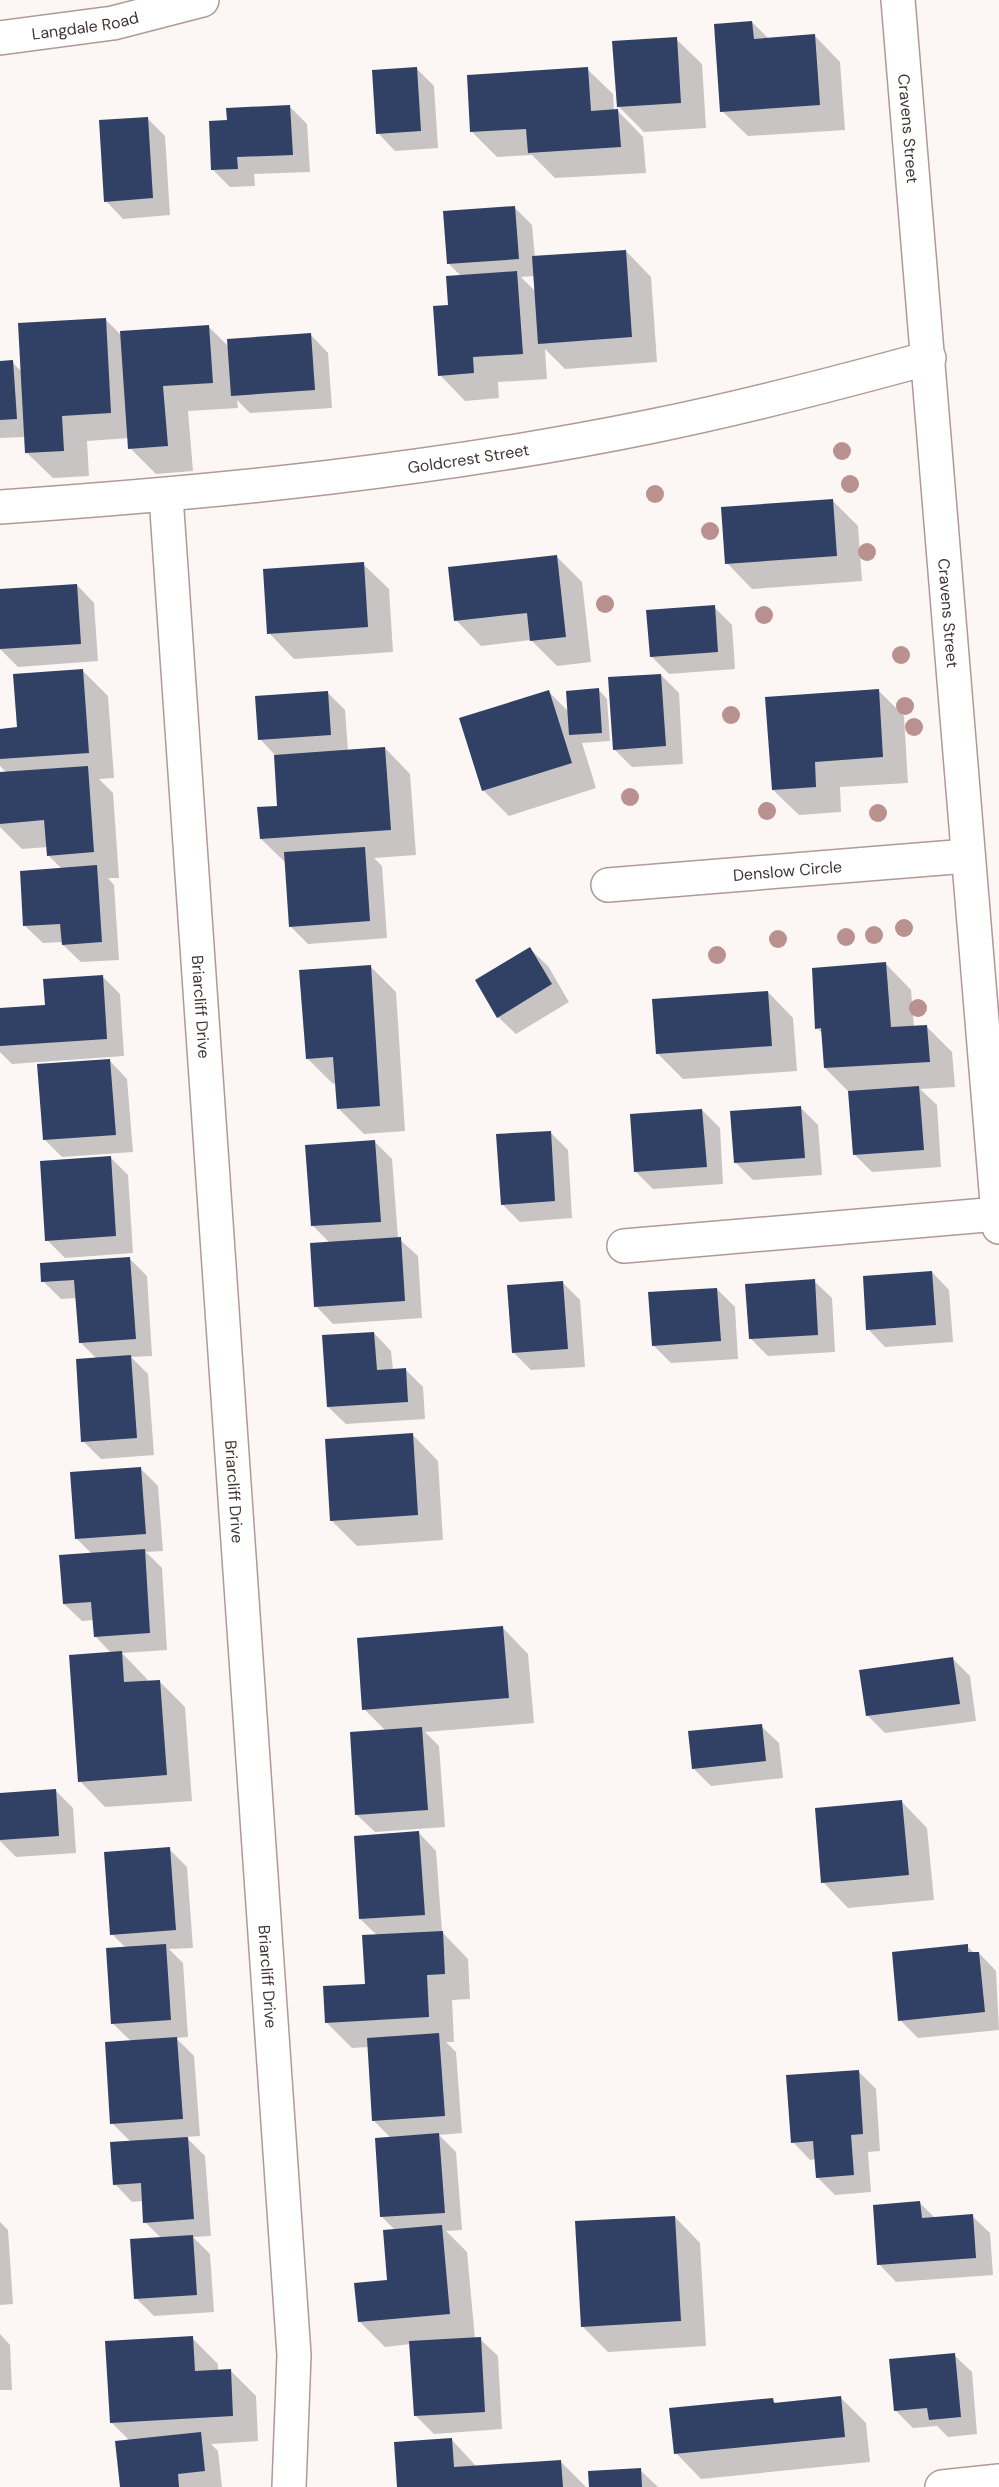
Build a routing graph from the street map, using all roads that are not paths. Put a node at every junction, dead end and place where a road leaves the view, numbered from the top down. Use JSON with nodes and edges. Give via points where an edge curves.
{"nodes":[{"id":1,"x":202,"y":0,"type":"edge"},
{"id":2,"x":898,"y":0,"type":"edge"},
{"id":3,"x":0,"y":38,"type":"edge"},
{"id":4,"x":929,"y":358,"type":"junction"},
{"id":5,"x":165,"y":496,"type":"junction"},
{"id":6,"x":0,"y":507,"type":"edge"},
{"id":7,"x":967,"y":856,"type":"junction"},
{"id":8,"x":608,"y":885,"type":"dead end"},
{"id":9,"x":998,"y":1220,"type":"edge"},
{"id":10,"x":624,"y":1246,"type":"dead end"},
{"id":11,"x":999,"y":2481,"type":"edge"},
{"id":12,"x":289,"y":2487,"type":"edge"},
{"id":13,"x":942,"y":2487,"type":"edge"}],
"edges":[{"from":1,"to":3,"type":"street","name":"Langdale Road","via":[[113,23]]},
{"from":2,"to":4,"type":"street","name":"Cravens Street"},
{"from":4,"to":5,"type":"street","name":"Goldcrest Street","via":[[653,426],[372,472]]},
{"from":4,"to":7,"type":"street","name":"Cravens Street"},
{"from":5,"to":6,"type":"street","name":"Goldcrest Street"},
{"from":5,"to":12,"type":"street","name":"Briarcliff Drive","via":[[294,2355]]},
{"from":7,"to":8,"type":"street","name":"Denslow Circle"},
{"from":7,"to":9,"type":"street","name":"Cravens Street"},
{"from":9,"to":10,"type":"street"},
{"from":11,"to":13,"type":"street"}]}
